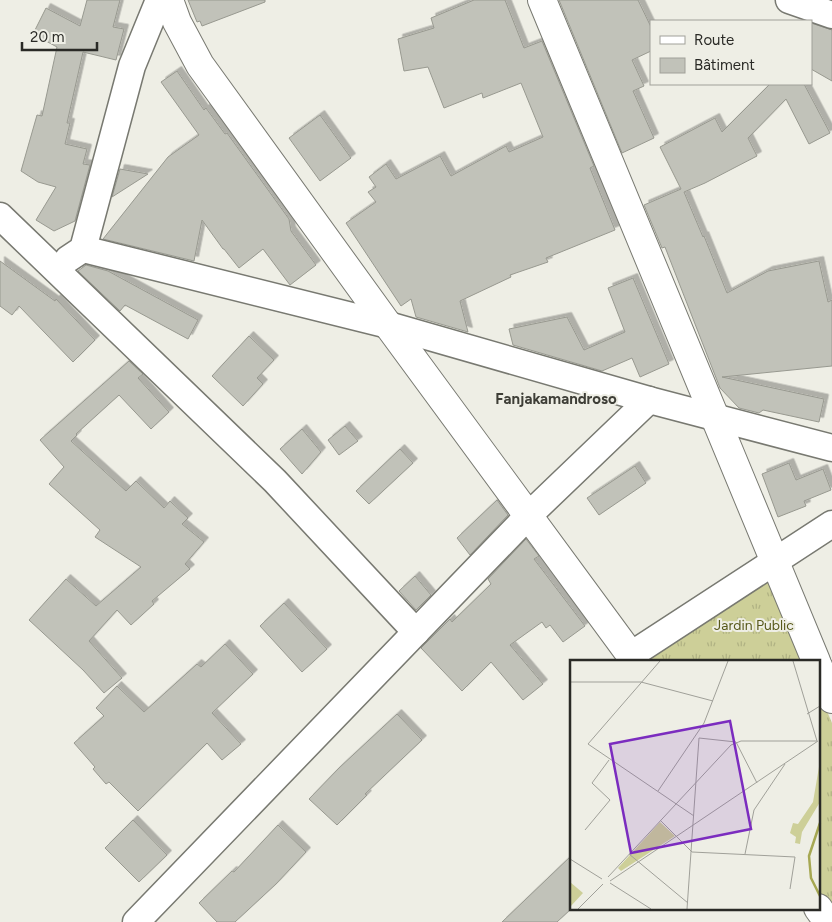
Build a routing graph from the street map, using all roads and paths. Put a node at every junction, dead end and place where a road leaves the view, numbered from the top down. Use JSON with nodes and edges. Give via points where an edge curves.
{"nodes":[{"id":1,"x":159,"y":0,"type":"edge"},
{"id":2,"x":169,"y":0,"type":"edge"},
{"id":3,"x":542,"y":0,"type":"edge"},
{"id":4,"x":790,"y":0,"type":"edge"},
{"id":5,"x":832,"y":15,"type":"edge"},
{"id":6,"x":0,"y":216,"type":"edge"},
{"id":7,"x":83,"y":249,"type":"junction"},
{"id":8,"x":54,"y":269,"type":"junction"},
{"id":9,"x":388,"y":325,"type":"junction"},
{"id":10,"x":649,"y":400,"type":"junction"},
{"id":11,"x":714,"y":416,"type":"junction"},
{"id":12,"x":832,"y":448,"type":"edge"},
{"id":13,"x":528,"y":516,"type":"junction"},
{"id":14,"x":832,"y":524,"type":"edge"},
{"id":15,"x":774,"y":560,"type":"junction"},
{"id":16,"x":416,"y":632,"type":"junction"},
{"id":17,"x":633,"y":658,"type":"edge"},
{"id":18,"x":816,"y":660,"type":"edge"},
{"id":19,"x":820,"y":671,"type":"edge"},
{"id":20,"x":832,"y":699,"type":"edge"},
{"id":21,"x":819,"y":910,"type":"edge"},
{"id":22,"x":136,"y":922,"type":"edge"},
{"id":23,"x":828,"y":922,"type":"edge"}],
"edges":[{"from":1,"to":7,"type":"street","via":[[132,66]]},
{"from":2,"to":9,"type":"main road","via":[[200,65]]},
{"from":3,"to":11,"type":"main road"},
{"from":4,"to":5,"type":"street"},
{"from":6,"to":8,"type":"street"},
{"from":7,"to":8,"type":"street"},
{"from":7,"to":9,"type":"street"},
{"from":8,"to":16,"type":"street","via":[[276,481]]},
{"from":9,"to":10,"type":"street"},
{"from":9,"to":13,"type":"main road"},
{"from":10,"to":11,"type":"street"},
{"from":10,"to":13,"type":"street"},
{"from":11,"to":12,"type":"street"},
{"from":11,"to":15,"type":"main road"},
{"from":13,"to":16,"type":"street"},
{"from":13,"to":17,"type":"main road"},
{"from":14,"to":15,"type":"street"},
{"from":15,"to":17,"type":"street"},
{"from":15,"to":18,"type":"main road"},
{"from":16,"to":22,"type":"street"},
{"from":19,"to":20,"type":"main road"},
{"from":21,"to":23,"type":"main road"}]}
